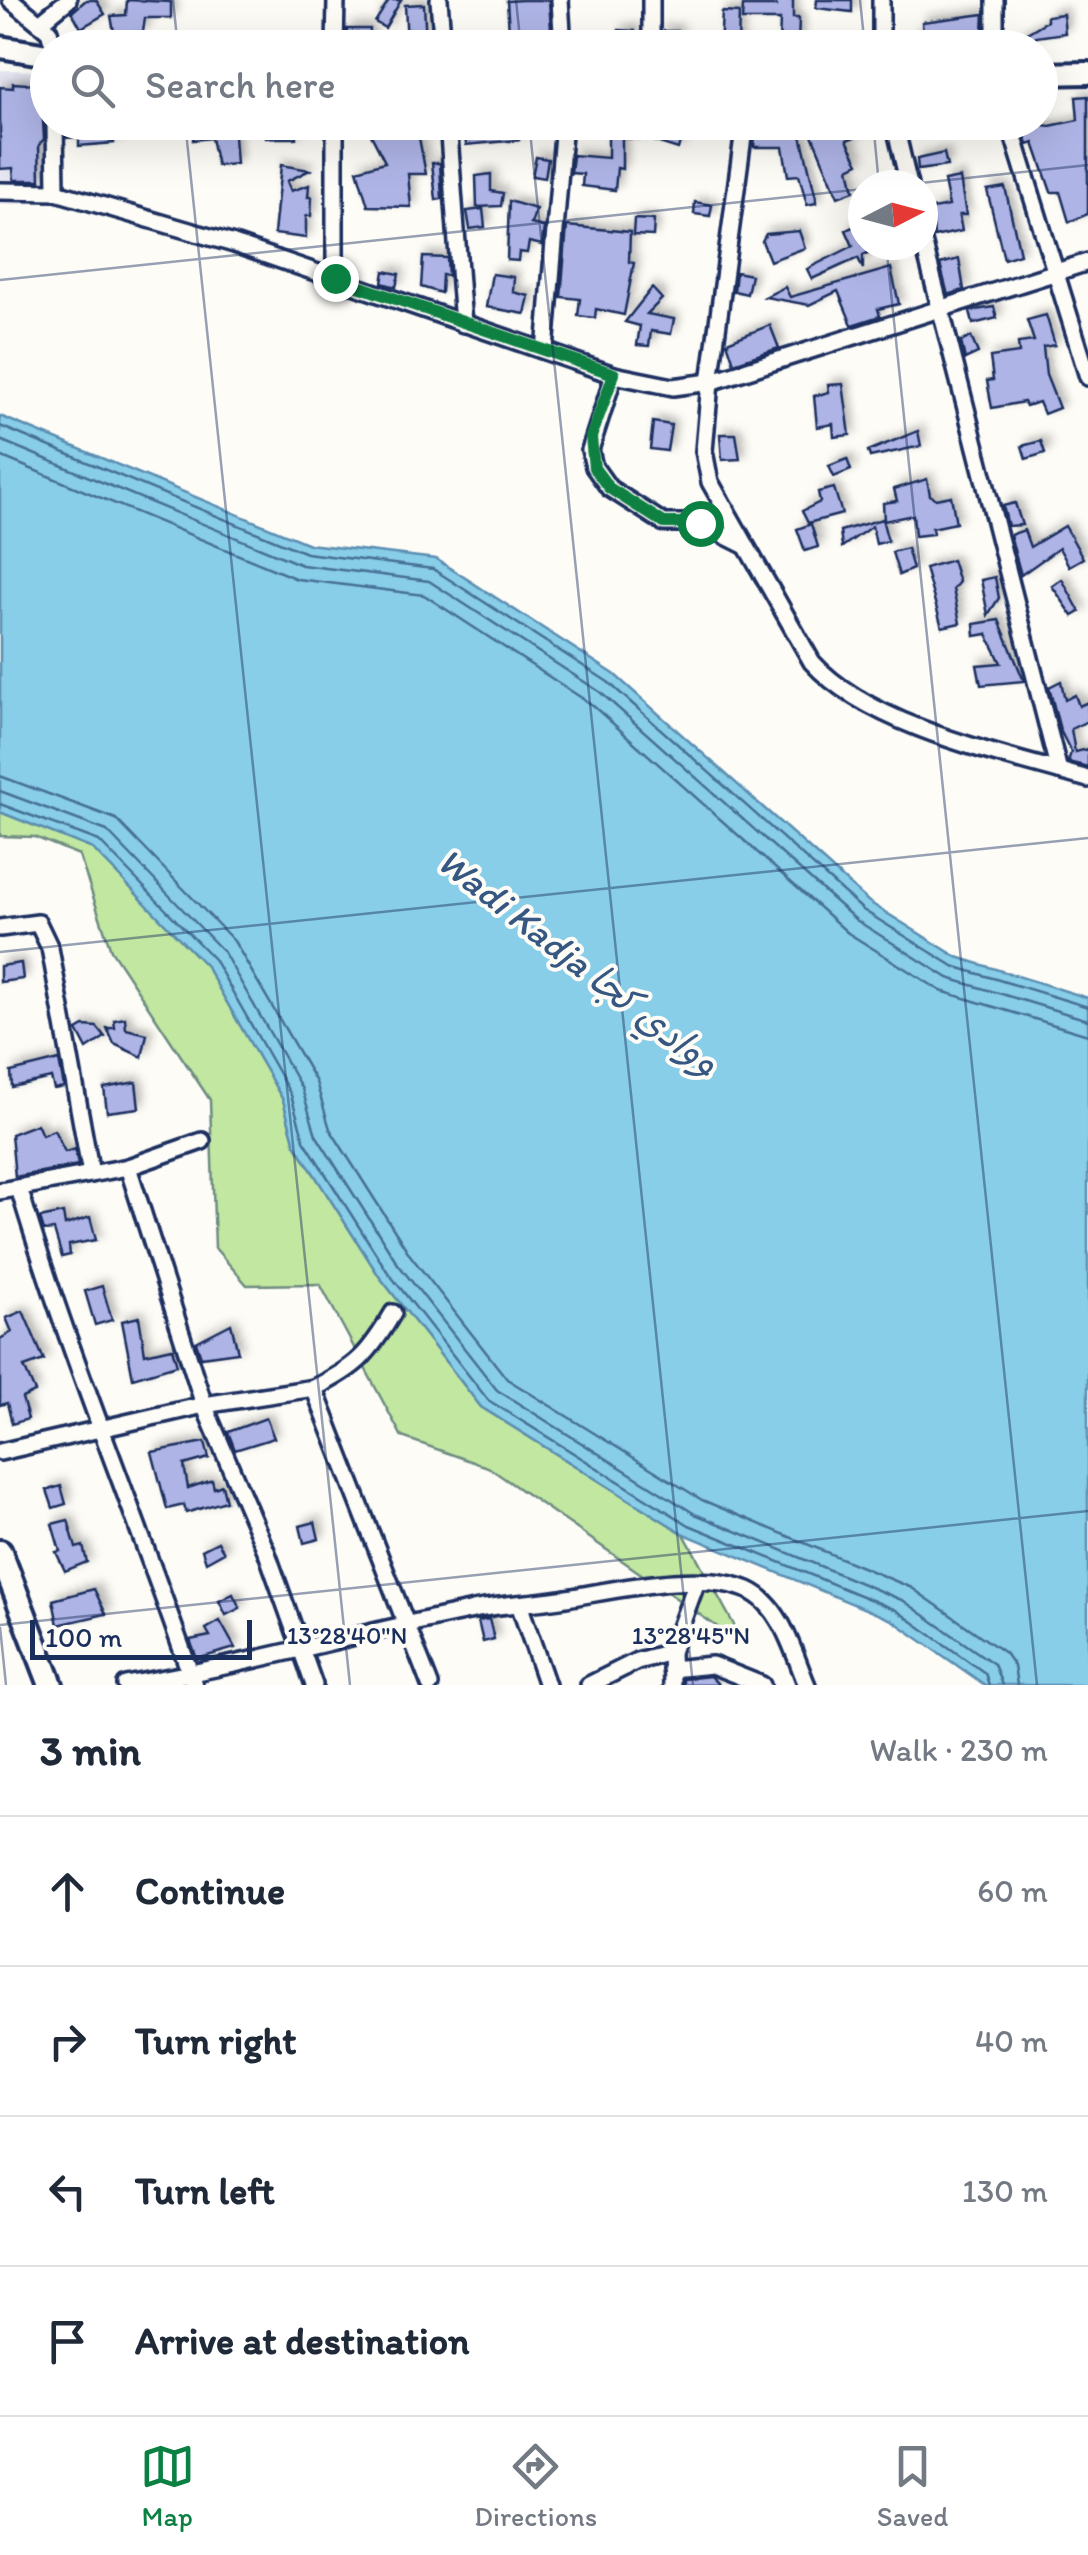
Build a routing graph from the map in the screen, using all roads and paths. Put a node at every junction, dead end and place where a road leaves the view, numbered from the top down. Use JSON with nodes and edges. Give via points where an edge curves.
{"nodes":[{"id":1,"x":10,"y":0,"type":"edge"},
{"id":2,"x":68,"y":0,"type":"edge"},
{"id":3,"x":336,"y":0,"type":"edge"},
{"id":4,"x":439,"y":0,"type":"edge"},
{"id":5,"x":560,"y":0,"type":"edge"},
{"id":6,"x":651,"y":0,"type":"edge"},
{"id":7,"x":881,"y":0,"type":"edge"},
{"id":8,"x":995,"y":0,"type":"edge"},
{"id":9,"x":41,"y":22,"type":"junction"},
{"id":10,"x":45,"y":30,"type":"edge"},
{"id":11,"x":335,"y":30,"type":"edge"},
{"id":12,"x":441,"y":30,"type":"edge"},
{"id":13,"x":562,"y":30,"type":"edge"},
{"id":14,"x":651,"y":30,"type":"edge"},
{"id":15,"x":882,"y":30,"type":"edge"},
{"id":16,"x":995,"y":30,"type":"edge"},
{"id":17,"x":0,"y":48,"type":"edge"},
{"id":18,"x":30,"y":52,"type":"edge"},
{"id":19,"x":1088,"y":73,"type":"edge"},
{"id":20,"x":1058,"y":74,"type":"edge"},
{"id":21,"x":55,"y":140,"type":"edge"},
{"id":22,"x":334,"y":140,"type":"edge"},
{"id":23,"x":449,"y":140,"type":"edge"},
{"id":24,"x":563,"y":140,"type":"edge"},
{"id":25,"x":743,"y":140,"type":"edge"},
{"id":26,"x":898,"y":140,"type":"edge"},
{"id":27,"x":1014,"y":140,"type":"edge"},
{"id":28,"x":905,"y":170,"type":"edge"},
{"id":29,"x":0,"y":191,"type":"edge"},
{"id":30,"x":56,"y":192,"type":"junction"},
{"id":31,"x":928,"y":260,"type":"edge"},
{"id":32,"x":1088,"y":262,"type":"edge"},
{"id":33,"x":1055,"y":273,"type":"junction"},
{"id":34,"x":335,"y":278,"type":"junction"},
{"id":35,"x":940,"y":309,"type":"junction"},
{"id":36,"x":462,"y":324,"type":"junction"},
{"id":37,"x":546,"y":351,"type":"junction"},
{"id":38,"x":614,"y":374,"type":"junction"},
{"id":39,"x":1088,"y":377,"type":"edge"},
{"id":40,"x":710,"y":382,"type":"junction"},
{"id":41,"x":744,"y":544,"type":"junction"},
{"id":42,"x":1060,"y":771,"type":"junction"},
{"id":43,"x":1088,"y":779,"type":"edge"},
{"id":44,"x":0,"y":928,"type":"edge"},
{"id":45,"x":202,"y":1140,"type":"dead end"},
{"id":46,"x":128,"y":1166,"type":"junction"},
{"id":47,"x":90,"y":1174,"type":"junction"},
{"id":48,"x":20,"y":1188,"type":"junction"},
{"id":49,"x":0,"y":1192,"type":"edge"},
{"id":50,"x":393,"y":1313,"type":"dead end"},
{"id":51,"x":314,"y":1388,"type":"junction"},
{"id":52,"x":204,"y":1405,"type":"junction"},
{"id":53,"x":100,"y":1431,"type":"junction"},
{"id":54,"x":0,"y":1452,"type":"edge"},
{"id":55,"x":0,"y":1552,"type":"edge"},
{"id":56,"x":696,"y":1584,"type":"junction"},
{"id":57,"x":519,"y":1604,"type":"junction"},
{"id":58,"x":408,"y":1625,"type":"junction"},
{"id":59,"x":302,"y":1652,"type":"junction"},
{"id":60,"x":671,"y":1652,"type":"junction"},
{"id":61,"x":672,"y":1677,"type":"edge"},
{"id":62,"x":192,"y":1680,"type":"edge"},
{"id":63,"x":51,"y":1685,"type":"edge"},
{"id":64,"x":126,"y":1685,"type":"edge"},
{"id":65,"x":314,"y":1685,"type":"edge"},
{"id":66,"x":430,"y":1685,"type":"edge"},
{"id":67,"x":547,"y":1685,"type":"edge"},
{"id":68,"x":589,"y":1685,"type":"edge"},
{"id":69,"x":762,"y":1685,"type":"edge"},
{"id":70,"x":808,"y":1685,"type":"edge"}],
"edges":[{"from":1,"to":9,"type":"street"},
{"from":2,"to":9,"type":"street"},
{"from":3,"to":11,"type":"street"},
{"from":4,"to":12,"type":"street"},
{"from":5,"to":13,"type":"street"},
{"from":6,"to":14,"type":"street"},
{"from":7,"to":15,"type":"street"},
{"from":8,"to":16,"type":"street"},
{"from":9,"to":10,"type":"street"},
{"from":17,"to":18,"type":"street"},
{"from":19,"to":20,"type":"street"},
{"from":21,"to":30,"type":"street"},
{"from":22,"to":34,"type":"street"},
{"from":23,"to":36,"type":"street"},
{"from":24,"to":37,"type":"street"},
{"from":25,"to":40,"type":"street"},
{"from":26,"to":28,"type":"street"},
{"from":27,"to":33,"type":"street"},
{"from":29,"to":30,"type":"street"},
{"from":30,"to":34,"type":"street"},
{"from":31,"to":35,"type":"street"},
{"from":32,"to":33,"type":"street"},
{"from":33,"to":35,"type":"street"},
{"from":33,"to":39,"type":"street"},
{"from":34,"to":36,"type":"street"},
{"from":35,"to":40,"type":"street"},
{"from":35,"to":42,"type":"street"},
{"from":36,"to":37,"type":"street"},
{"from":37,"to":38,"type":"street"},
{"from":38,"to":40,"type":"street","via":[[673,387]]},
{"from":38,"to":41,"type":"street","via":[[590,450],[609,488],[664,523],[700,523]]},
{"from":40,"to":41,"type":"street","via":[[705,468]]},
{"from":41,"to":42,"type":"street","via":[[812,662],[847,695],[895,718]]},
{"from":42,"to":43,"type":"street"},
{"from":44,"to":47,"type":"street","via":[[38,923],[50,948]]},
{"from":45,"to":46,"type":"street"},
{"from":46,"to":47,"type":"street"},
{"from":46,"to":52,"type":"street"},
{"from":47,"to":48,"type":"street"},
{"from":48,"to":49,"type":"street"},
{"from":48,"to":53,"type":"street"},
{"from":50,"to":51,"type":"street","via":[[369,1354]]},
{"from":51,"to":52,"type":"street"},
{"from":51,"to":58,"type":"street"},
{"from":52,"to":53,"type":"street"},
{"from":52,"to":59,"type":"street"},
{"from":53,"to":54,"type":"street"},
{"from":53,"to":62,"type":"street"},
{"from":55,"to":63,"type":"main road"},
{"from":56,"to":57,"type":"street"},
{"from":56,"to":60,"type":"street"},
{"from":56,"to":70,"type":"street","via":[[727,1584],[762,1599]]},
{"from":57,"to":58,"type":"street"},
{"from":57,"to":67,"type":"street"},
{"from":58,"to":59,"type":"street"},
{"from":58,"to":66,"type":"street"},
{"from":59,"to":62,"type":"street"},
{"from":59,"to":65,"type":"street"},
{"from":60,"to":61,"type":"street"},
{"from":60,"to":68,"type":"street"},
{"from":61,"to":69,"type":"street","via":[[712,1665]]},
{"from":62,"to":64,"type":"street"}]}
